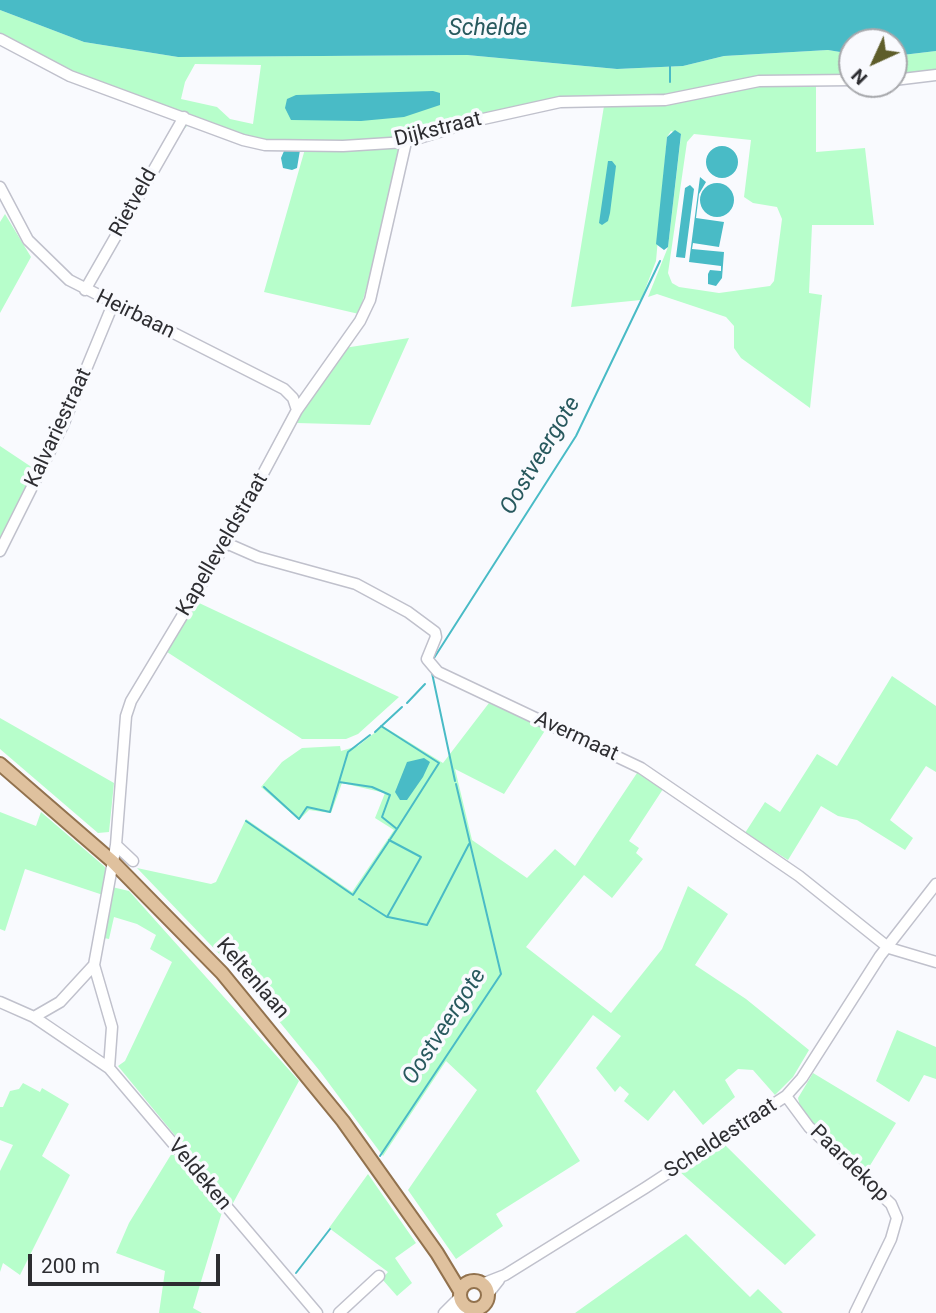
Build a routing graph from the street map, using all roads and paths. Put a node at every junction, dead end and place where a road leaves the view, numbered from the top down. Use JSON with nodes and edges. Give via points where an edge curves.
{"nodes":[{"id":1,"x":0,"y":39,"type":"edge"},
{"id":2,"x":936,"y":75,"type":"edge"},
{"id":3,"x":908,"y":78,"type":"edge"},
{"id":4,"x":838,"y":80,"type":"edge"},
{"id":5,"x":184,"y":117,"type":"junction"},
{"id":6,"x":406,"y":142,"type":"junction"},
{"id":7,"x":0,"y":187,"type":"edge"},
{"id":8,"x":85,"y":290,"type":"junction"},
{"id":9,"x":113,"y":304,"type":"junction"},
{"id":10,"x":297,"y":410,"type":"junction"},
{"id":11,"x":226,"y":543,"type":"junction"},
{"id":12,"x":0,"y":551,"type":"edge"},
{"id":13,"x":0,"y":764,"type":"edge"},
{"id":14,"x":116,"y":845,"type":"junction"},
{"id":15,"x":113,"y":861,"type":"junction"},
{"id":16,"x":134,"y":861,"type":"dead end"},
{"id":17,"x":936,"y":884,"type":"edge"},
{"id":18,"x":889,"y":948,"type":"junction"},
{"id":19,"x":936,"y":962,"type":"edge"},
{"id":20,"x":94,"y":965,"type":"junction"},
{"id":21,"x":0,"y":1002,"type":"edge"},
{"id":22,"x":34,"y":1017,"type":"junction"},
{"id":23,"x":109,"y":1068,"type":"junction"},
{"id":24,"x":786,"y":1096,"type":"junction"},
{"id":25,"x":379,"y":1276,"type":"dead end"},
{"id":26,"x":475,"y":1299,"type":"edge"},
{"id":27,"x":317,"y":1313,"type":"edge"},
{"id":28,"x":339,"y":1313,"type":"edge"},
{"id":29,"x":446,"y":1313,"type":"edge"},
{"id":30,"x":855,"y":1313,"type":"edge"}],
"edges":[{"from":1,"to":5,"type":"street","name":"Dijkstraat","via":[[70,76]]},
{"from":2,"to":3,"type":"street"},
{"from":4,"to":6,"type":"street","name":"Dijkstraat","via":[[768,80],[665,100],[560,102]]},
{"from":5,"to":6,"type":"street","name":"Dijkstraat","via":[[265,145]]},
{"from":5,"to":8,"type":"street","name":"Rietveld"},
{"from":6,"to":10,"type":"street","name":"Kapelleveldstraat","via":[[370,300],[353,332]]},
{"from":7,"to":8,"type":"street","name":"Heirbaan","via":[[28,240],[51,265]]},
{"from":8,"to":9,"type":"street","name":"Heirbaan"},
{"from":9,"to":10,"type":"street","name":"Heirbaan","via":[[284,389]]},
{"from":9,"to":12,"type":"street","name":"Kalvariestraat","via":[[64,425]]},
{"from":10,"to":11,"type":"street","name":"Kapelleveldstraat"},
{"from":11,"to":14,"type":"street","name":"Kapelleveldstraat","via":[[131,701],[124,727]]},
{"from":11,"to":18,"type":"street","name":"Avermaat","via":[[258,557],[356,584],[408,612],[435,632],[427,659],[438,672],[641,768],[799,876]]},
{"from":13,"to":15,"type":"main road","name":"Keltenlaan"},
{"from":14,"to":15,"type":"street","name":"Kapelleveldstraat"},
{"from":14,"to":16,"type":"street"},
{"from":15,"to":20,"type":"street","name":"Kapelleveldstraat"},
{"from":15,"to":26,"type":"main road","name":"Keltenlaan","via":[[205,954],[268,1027]]},
{"from":17,"to":18,"type":"street","name":"Scheldestraat"},
{"from":18,"to":19,"type":"street","name":"Avermaat"},
{"from":18,"to":24,"type":"street","name":"Scheldestraat"},
{"from":20,"to":22,"type":"street","via":[[60,1002]]},
{"from":20,"to":23,"type":"street","via":[[112,1027]]},
{"from":21,"to":22,"type":"street","name":"Veldeken"},
{"from":22,"to":23,"type":"street","name":"Veldeken"},
{"from":23,"to":27,"type":"street","name":"Veldeken"},
{"from":24,"to":26,"type":"street","name":"Scheldestraat","via":[[716,1145],[505,1275]]},
{"from":24,"to":30,"type":"street","name":"Paardekop","via":[[809,1126],[891,1204],[897,1218]]},
{"from":25,"to":28,"type":"street"},
{"from":26,"to":29,"type":"street","name":"Scheldestraat"}]}
